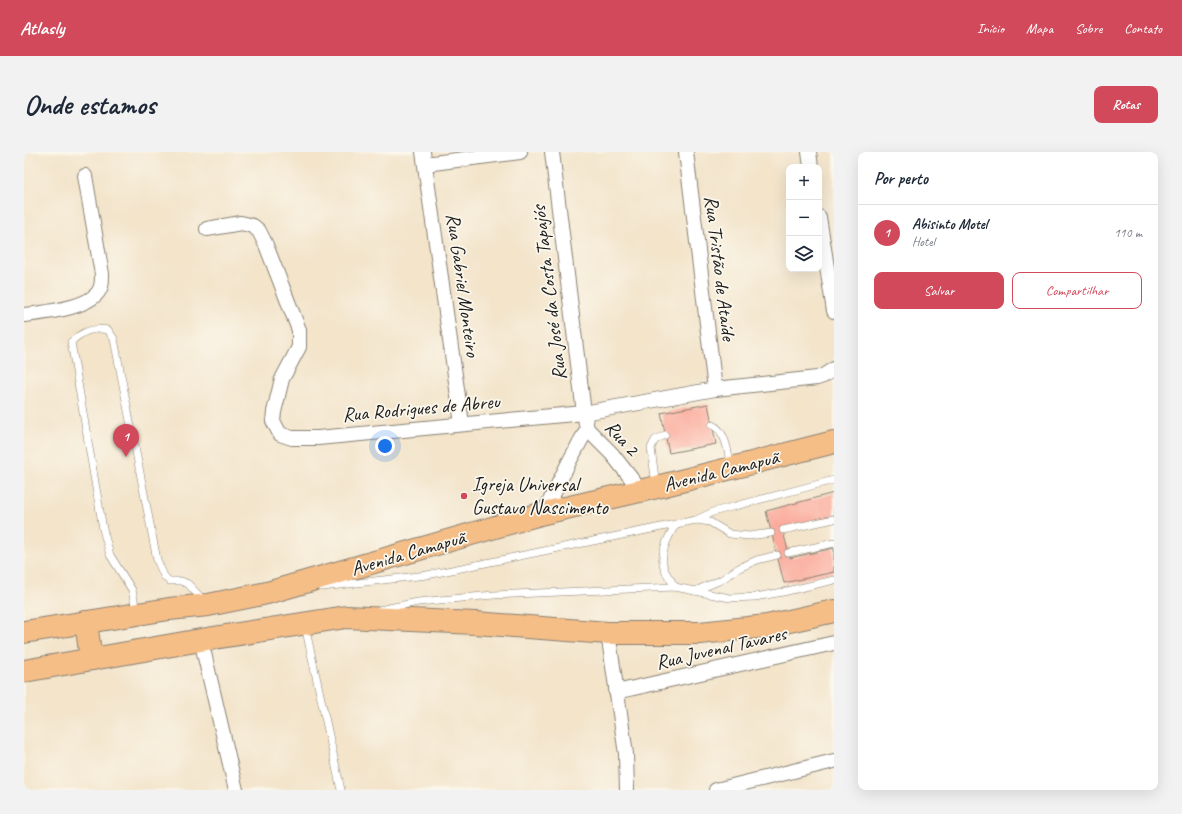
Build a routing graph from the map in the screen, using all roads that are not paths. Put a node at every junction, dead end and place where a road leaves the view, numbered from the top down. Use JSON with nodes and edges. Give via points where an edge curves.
{"nodes":[{"id":1,"x":520,"y":152,"type":"edge"},
{"id":2,"x":552,"y":152,"type":"edge"},
{"id":3,"x":686,"y":152,"type":"edge"},
{"id":4,"x":809,"y":152,"type":"edge"},
{"id":5,"x":424,"y":158,"type":"edge"},
{"id":6,"x":811,"y":164,"type":"edge"},
{"id":7,"x":85,"y":176,"type":"dead end"},
{"id":8,"x":207,"y":229,"type":"dead end"},
{"id":9,"x":822,"y":236,"type":"edge"},
{"id":10,"x":834,"y":311,"type":"edge"},
{"id":11,"x":24,"y":315,"type":"edge"},
{"id":12,"x":834,"y":369,"type":"edge"},
{"id":13,"x":715,"y":389,"type":"junction"},
{"id":14,"x":584,"y":413,"type":"junction"},
{"id":15,"x":462,"y":424,"type":"junction"},
{"id":16,"x":712,"y":425,"type":"dead end"},
{"id":17,"x":587,"y":430,"type":"junction"},
{"id":18,"x":665,"y":435,"type":"dead end"},
{"id":19,"x":834,"y":442,"type":"edge"},
{"id":20,"x":732,"y":468,"type":"junction"},
{"id":21,"x":834,"y":480,"type":"edge"},
{"id":22,"x":649,"y":489,"type":"junction"},
{"id":23,"x":544,"y":513,"type":"junction"},
{"id":24,"x":834,"y":519,"type":"edge"},
{"id":25,"x":696,"y":520,"type":"junction"},
{"id":26,"x":676,"y":524,"type":"junction"},
{"id":27,"x":783,"y":530,"type":"dead end"},
{"id":28,"x":771,"y":533,"type":"dead end"},
{"id":29,"x":834,"y":543,"type":"edge"},
{"id":30,"x":788,"y":553,"type":"dead end"},
{"id":31,"x":777,"y":555,"type":"dead end"},
{"id":32,"x":834,"y":580,"type":"edge"},
{"id":33,"x":675,"y":587,"type":"junction"},
{"id":34,"x":695,"y":591,"type":"junction"},
{"id":35,"x":267,"y":593,"type":"junction"},
{"id":36,"x":208,"y":605,"type":"junction"},
{"id":37,"x":834,"y":611,"type":"edge"},
{"id":38,"x":137,"y":614,"type":"junction"},
{"id":39,"x":346,"y":617,"type":"junction"},
{"id":40,"x":86,"y":622,"type":"junction"},
{"id":41,"x":305,"y":623,"type":"junction"},
{"id":42,"x":24,"y":632,"type":"edge"},
{"id":43,"x":608,"y":633,"type":"junction"},
{"id":44,"x":201,"y":640,"type":"junction"},
{"id":45,"x":834,"y":643,"type":"edge"},
{"id":46,"x":91,"y":659,"type":"junction"},
{"id":47,"x":24,"y":671,"type":"edge"},
{"id":48,"x":616,"y":692,"type":"junction"},
{"id":49,"x":834,"y":761,"type":"edge"},
{"id":50,"x":735,"y":788,"type":"edge"},
{"id":51,"x":236,"y":790,"type":"edge"},
{"id":52,"x":341,"y":790,"type":"edge"},
{"id":53,"x":627,"y":790,"type":"edge"},
{"id":54,"x":716,"y":790,"type":"edge"}],
"edges":[{"from":1,"to":5,"type":"street"},
{"from":2,"to":14,"type":"street","name":"Rua José da Costa Tapajós"},
{"from":3,"to":13,"type":"street","name":"Rua Tristão de Ataíde"},
{"from":4,"to":6,"type":"street"},
{"from":5,"to":15,"type":"street","name":"Rua Gabriel Monteiro"},
{"from":7,"to":11,"type":"street","via":[[102,274],[101,287],[97,294],[79,305]]},
{"from":8,"to":15,"type":"street","name":"Rua Rodrigues de Abreu","via":[[241,223],[253,226],[259,231],[299,330],[299,347],[282,379],[274,412],[273,421],[280,434],[292,438],[318,438]]},
{"from":9,"to":10,"type":"street"},
{"from":12,"to":13,"type":"street","name":"Rua Rodrigues de Abreu","via":[[817,378]]},
{"from":13,"to":14,"type":"street","name":"Rua Rodrigues de Abreu"},
{"from":14,"to":15,"type":"street","name":"Rua Rodrigues de Abreu"},
{"from":14,"to":17,"type":"street","name":"Rua José da Costa Tapajós"},
{"from":16,"to":20,"type":"lane","via":[[722,432]]},
{"from":17,"to":22,"type":"street","name":"Rua 2"},
{"from":17,"to":23,"type":"street","name":"Rua 2"},
{"from":18,"to":22,"type":"lane","via":[[655,440],[651,448]]},
{"from":19,"to":20,"type":"main road","name":"Avenida Camapuã"},
{"from":20,"to":22,"type":"main road","name":"Avenida Camapuã"},
{"from":21,"to":25,"type":"lane","via":[[713,512]]},
{"from":22,"to":23,"type":"main road","name":"Avenida Camapuã"},
{"from":23,"to":35,"type":"main road","name":"Avenida Camapuã"},
{"from":24,"to":27,"type":"lane"},
{"from":25,"to":26,"type":"lane"},
{"from":25,"to":28,"type":"lane","via":[[710,522],[730,534],[749,536]]},
{"from":26,"to":33,"type":"lane","via":[[667,539],[662,561]]},
{"from":26,"to":35,"type":"lane","via":[[427,575]]},
{"from":29,"to":30,"type":"lane"},
{"from":31,"to":34,"type":"lane","via":[[757,560]]},
{"from":32,"to":34,"type":"lane","via":[[755,597],[730,598]]},
{"from":33,"to":34,"type":"lane"},
{"from":33,"to":39,"type":"lane","via":[[494,595],[418,602]]},
{"from":35,"to":36,"type":"main road","name":"Avenida Camapuã"},
{"from":36,"to":38,"type":"main road","name":"Avenida Camapuã"},
{"from":36,"to":38,"type":"lane","via":[[188,584],[169,581],[156,560],[114,339],[108,330],[99,328],[84,331],[71,342],[103,529],[110,556],[132,590]]},
{"from":37,"to":43,"type":"main road","via":[[767,626],[700,633]]},
{"from":38,"to":40,"type":"main road","name":"Avenida Camapuã"},
{"from":39,"to":41,"type":"main road"},
{"from":39,"to":43,"type":"main road"},
{"from":40,"to":42,"type":"main road","name":"Avenida Camapuã"},
{"from":40,"to":46,"type":"main road"},
{"from":41,"to":44,"type":"main road"},
{"from":41,"to":52,"type":"lane"},
{"from":43,"to":48,"type":"street"},
{"from":44,"to":46,"type":"main road"},
{"from":44,"to":51,"type":"street"},
{"from":45,"to":48,"type":"street","name":"Rua Juvenal Tavares"},
{"from":46,"to":47,"type":"main road"},
{"from":48,"to":53,"type":"street","via":[[626,754]]},
{"from":49,"to":50,"type":"street"},
{"from":50,"to":54,"type":"street"}]}
